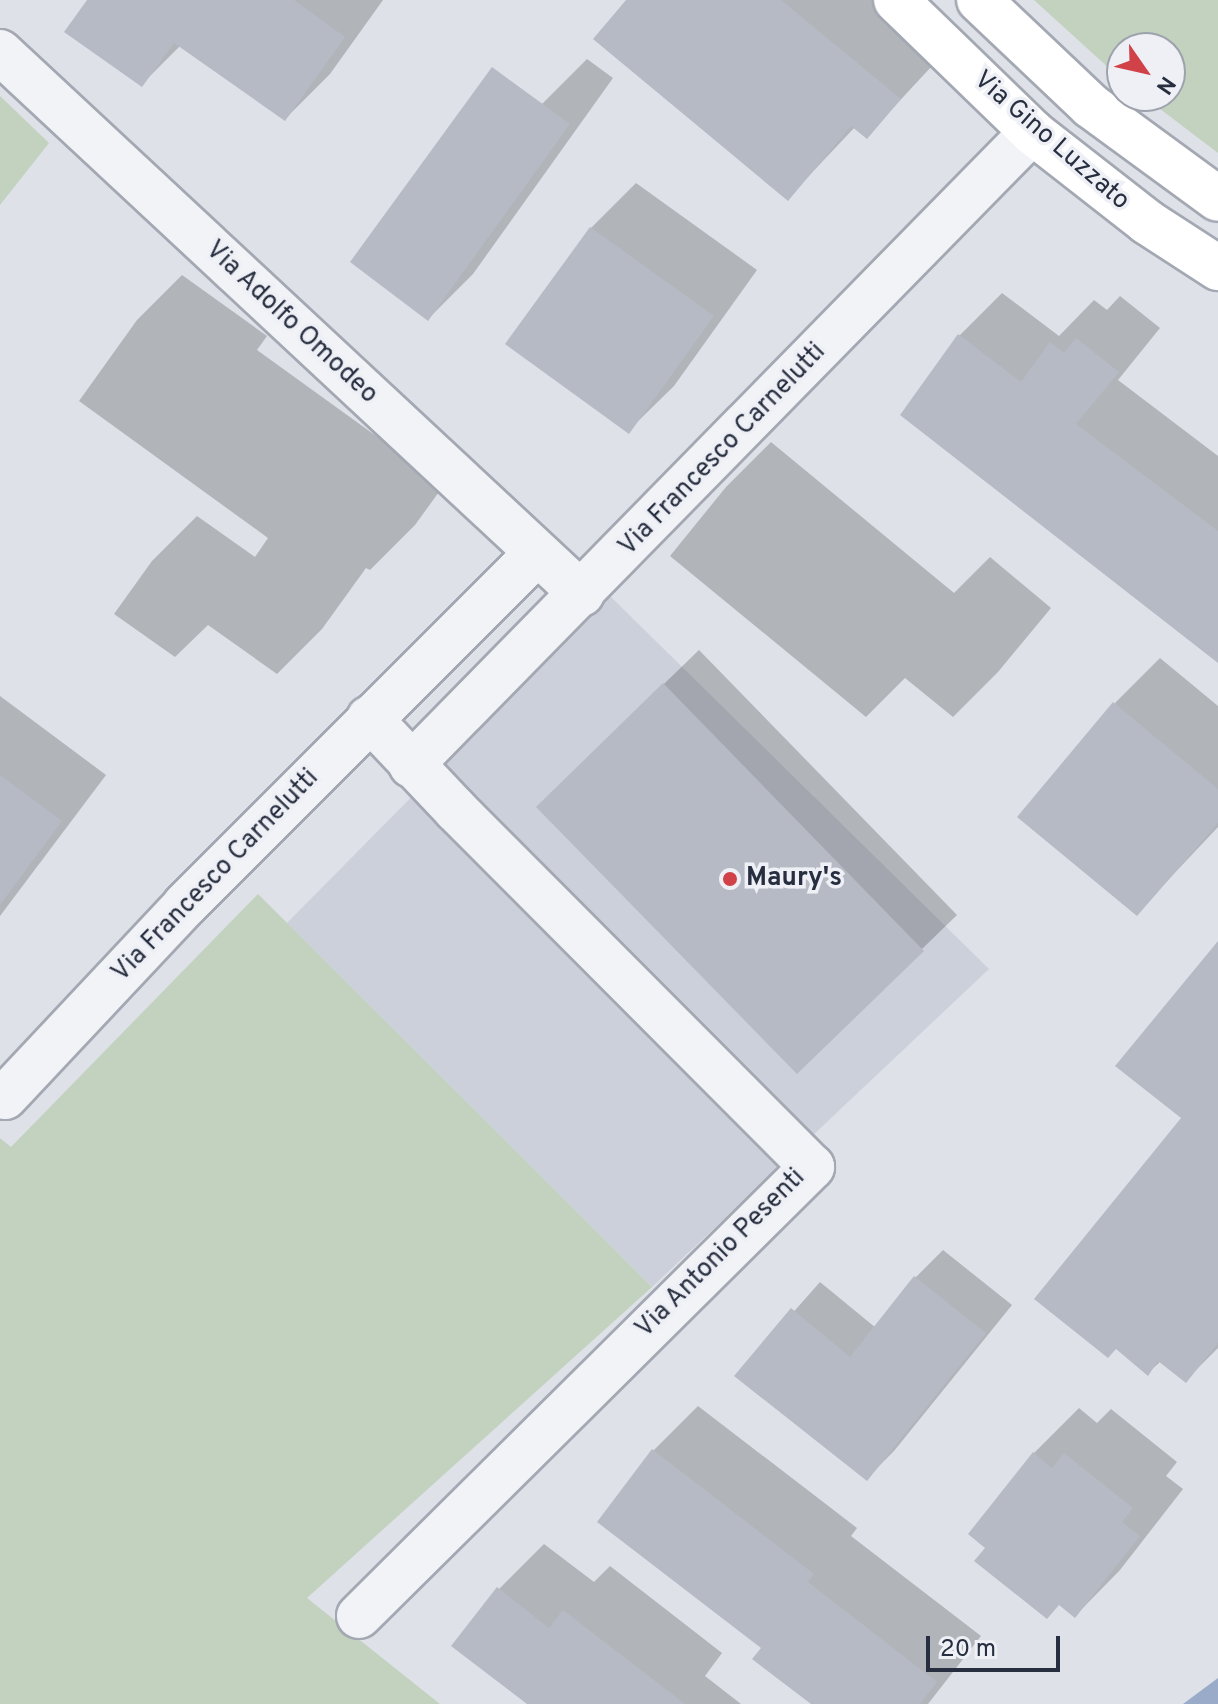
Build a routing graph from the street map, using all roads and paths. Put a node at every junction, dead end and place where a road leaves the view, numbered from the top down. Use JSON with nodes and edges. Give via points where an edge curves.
{"nodes":[{"id":1,"x":896,"y":0,"type":"edge"},
{"id":2,"x":979,"y":0,"type":"edge"},
{"id":3,"x":0,"y":52,"type":"edge"},
{"id":4,"x":1032,"y":132,"type":"junction"},
{"id":5,"x":1218,"y":199,"type":"edge"},
{"id":6,"x":1218,"y":268,"type":"edge"},
{"id":7,"x":537,"y":553,"type":"junction"},
{"id":8,"x":582,"y":594,"type":"junction"},
{"id":9,"x":369,"y":718,"type":"junction"},
{"id":10,"x":411,"y":765,"type":"junction"},
{"id":11,"x":0,"y":1093,"type":"edge"},
{"id":12,"x":359,"y":1616,"type":"dead end"}],
"edges":[{"from":1,"to":4,"type":"main road","name":"Via Gino Luzzato"},
{"from":2,"to":5,"type":"main road","name":"Via Gino Luzzato","via":[[1091,106]]},
{"from":3,"to":7,"type":"street","name":"Via Adolfo Omodeo"},
{"from":4,"to":6,"type":"main road","name":"Via Gino Luzzato","via":[[1147,222]]},
{"from":4,"to":8,"type":"street","name":"Via Francesco Carnelutti"},
{"from":7,"to":8,"type":"street","name":"Via Adolfo Omodeo"},
{"from":7,"to":9,"type":"street","name":"Via Francesco Carnelutti"},
{"from":8,"to":10,"type":"street","name":"Via Francesco Carnelutti"},
{"from":9,"to":10,"type":"street","name":"Via Antonio Pesenti"},
{"from":9,"to":11,"type":"street","name":"Via Francesco Carnelutti","via":[[5,1097]]},
{"from":10,"to":12,"type":"street","name":"Via Antonio Pesenti","via":[[812,1167]]}]}
